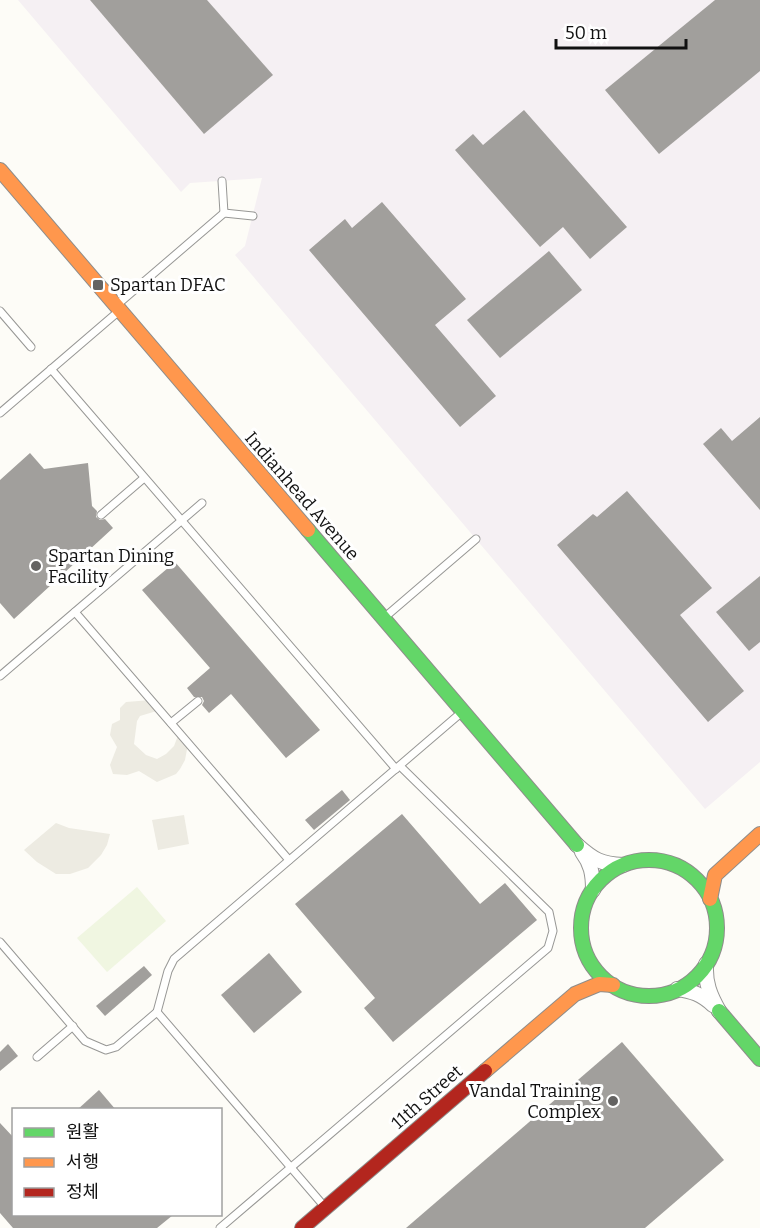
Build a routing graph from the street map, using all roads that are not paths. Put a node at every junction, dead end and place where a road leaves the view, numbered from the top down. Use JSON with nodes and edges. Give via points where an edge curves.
{"nodes":[{"id":1,"x":0,"y":170,"type":"edge"},
{"id":2,"x":222,"y":180,"type":"dead end"},
{"id":3,"x":225,"y":213,"type":"junction"},
{"id":4,"x":253,"y":216,"type":"dead end"},
{"id":5,"x":118,"y":308,"type":"junction"},
{"id":6,"x":0,"y":311,"type":"edge"},
{"id":7,"x":31,"y":347,"type":"dead end"},
{"id":8,"x":51,"y":369,"type":"junction"},
{"id":9,"x":0,"y":413,"type":"edge"},
{"id":10,"x":144,"y":477,"type":"junction"},
{"id":11,"x":202,"y":503,"type":"dead end"},
{"id":12,"x":101,"y":515,"type":"dead end"},
{"id":13,"x":181,"y":520,"type":"junction"},
{"id":14,"x":476,"y":539,"type":"dead end"},
{"id":15,"x":75,"y":612,"type":"junction"},
{"id":16,"x":383,"y":618,"type":"junction"},
{"id":17,"x":0,"y":676,"type":"edge"},
{"id":18,"x":198,"y":701,"type":"dead end"},
{"id":19,"x":463,"y":712,"type":"junction"},
{"id":20,"x":171,"y":723,"type":"junction"},
{"id":21,"x":398,"y":767,"type":"junction"},
{"id":22,"x":760,"y":834,"type":"edge"},
{"id":23,"x":577,"y":845,"type":"junction"},
{"id":24,"x":289,"y":860,"type":"junction"},
{"id":25,"x":727,"y":863,"type":"junction"},
{"id":26,"x":623,"y":865,"type":"junction"},
{"id":27,"x":687,"y":872,"type":"junction"},
{"id":28,"x":593,"y":890,"type":"junction"},
{"id":29,"x":710,"y":899,"type":"junction"},
{"id":30,"x":0,"y":942,"type":"edge"},
{"id":31,"x":587,"y":956,"type":"junction"},
{"id":32,"x":706,"y":964,"type":"junction"},
{"id":33,"x":613,"y":985,"type":"junction"},
{"id":34,"x":677,"y":989,"type":"junction"},
{"id":35,"x":575,"y":994,"type":"junction"},
{"id":36,"x":719,"y":1011,"type":"junction"},
{"id":37,"x":157,"y":1012,"type":"junction"},
{"id":38,"x":73,"y":1026,"type":"junction"},
{"id":39,"x":37,"y":1057,"type":"dead end"},
{"id":40,"x":760,"y":1059,"type":"edge"},
{"id":41,"x":291,"y":1167,"type":"junction"},
{"id":42,"x":326,"y":1208,"type":"junction"},
{"id":43,"x":220,"y":1228,"type":"edge"},
{"id":44,"x":302,"y":1228,"type":"edge"}],
"edges":[{"from":1,"to":5,"type":"main road","name":"Indianhead Avenue"},
{"from":2,"to":3,"type":"lane"},
{"from":3,"to":4,"type":"lane"},
{"from":3,"to":5,"type":"lane"},
{"from":5,"to":8,"type":"lane"},
{"from":5,"to":16,"type":"main road","name":"Indianhead Avenue"},
{"from":6,"to":7,"type":"lane"},
{"from":8,"to":9,"type":"lane"},
{"from":8,"to":10,"type":"lane"},
{"from":10,"to":12,"type":"lane"},
{"from":10,"to":13,"type":"lane"},
{"from":11,"to":13,"type":"lane"},
{"from":13,"to":15,"type":"lane"},
{"from":13,"to":21,"type":"lane"},
{"from":14,"to":16,"type":"lane"},
{"from":15,"to":17,"type":"lane"},
{"from":15,"to":20,"type":"lane"},
{"from":16,"to":19,"type":"main road","name":"Indianhead Avenue"},
{"from":18,"to":20,"type":"lane"},
{"from":19,"to":21,"type":"lane"},
{"from":19,"to":23,"type":"main road","name":"Indianhead Avenue"},
{"from":20,"to":24,"type":"lane"},
{"from":21,"to":24,"type":"lane"},
{"from":21,"to":41,"type":"lane","via":[[549,912],[553,931],[548,948]]},
{"from":22,"to":25,"type":"main road"},
{"from":23,"to":26,"type":"street","via":[[605,864]]},
{"from":23,"to":28,"type":"street","via":[[593,873]]},
{"from":24,"to":37,"type":"lane","via":[[174,958]]},
{"from":25,"to":27,"type":"main road","via":[[701,874]]},
{"from":25,"to":29,"type":"main road","via":[[715,875]]},
{"from":26,"to":27,"type":"main road","via":[[659,861]]},
{"from":26,"to":28,"type":"main road"},
{"from":27,"to":29,"type":"main road"},
{"from":28,"to":31,"type":"main road","via":[[581,923]]},
{"from":29,"to":32,"type":"main road","via":[[716,916],[716,934]]},
{"from":30,"to":38,"type":"lane"},
{"from":31,"to":33,"type":"main road"},
{"from":31,"to":35,"type":"main road","via":[[582,982]]},
{"from":32,"to":34,"type":"main road","via":[[694,979]]},
{"from":32,"to":36,"type":"street","via":[[705,981]]},
{"from":33,"to":34,"type":"main road","via":[[645,995]]},
{"from":33,"to":35,"type":"main road","via":[[599,984]]},
{"from":34,"to":36,"type":"street","via":[[704,996]]},
{"from":35,"to":42,"type":"main road","name":"11th Street"},
{"from":36,"to":40,"type":"main road"},
{"from":37,"to":38,"type":"lane","via":[[117,1047],[106,1050],[85,1041]]},
{"from":37,"to":41,"type":"lane"},
{"from":38,"to":39,"type":"lane"},
{"from":41,"to":42,"type":"lane"},
{"from":41,"to":43,"type":"lane"},
{"from":42,"to":44,"type":"main road","name":"11th Street"}]}
